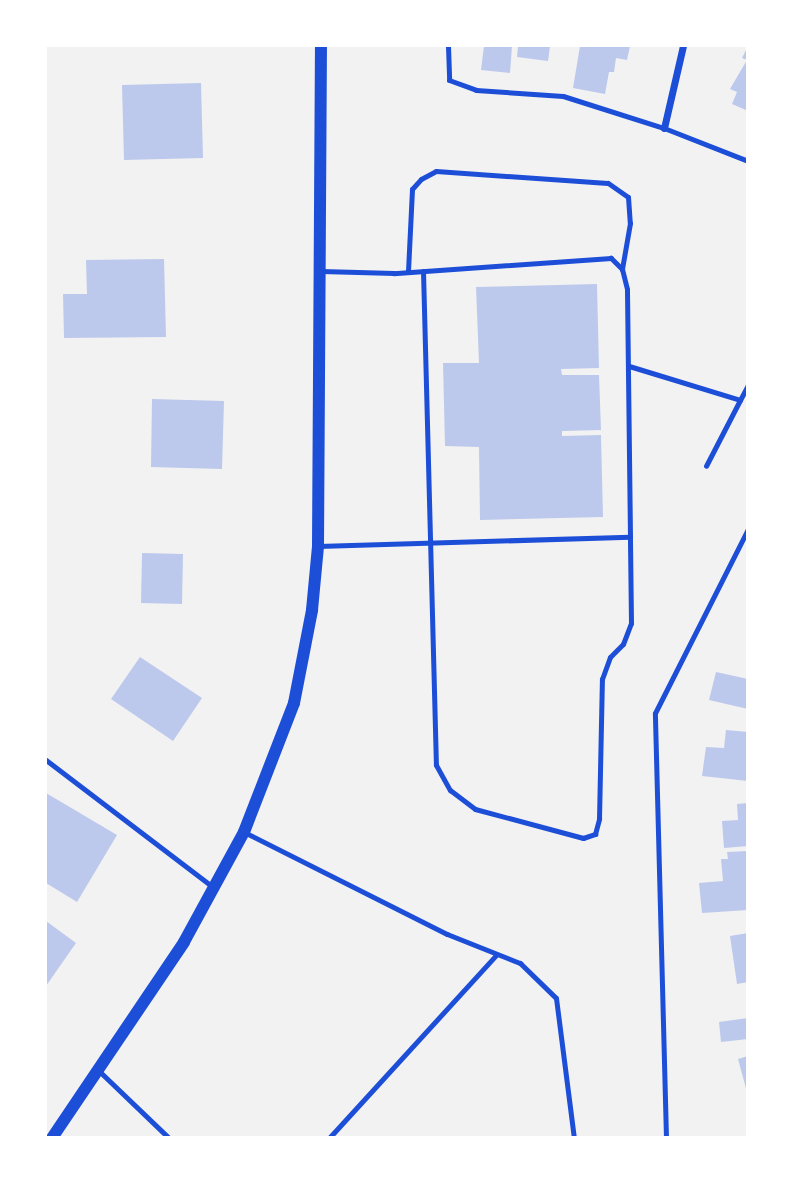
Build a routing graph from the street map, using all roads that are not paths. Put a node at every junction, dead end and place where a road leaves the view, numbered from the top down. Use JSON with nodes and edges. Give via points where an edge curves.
{"nodes":[{"id":1,"x":321,"y":46,"type":"edge"},
{"id":2,"x":449,"y":46,"type":"edge"},
{"id":3,"x":683,"y":46,"type":"edge"},
{"id":4,"x":664,"y":128,"type":"junction"},
{"id":5,"x":747,"y":161,"type":"edge"},
{"id":6,"x":622,"y":269,"type":"junction"},
{"id":7,"x":321,"y":271,"type":"junction"},
{"id":8,"x":408,"y":271,"type":"junction"},
{"id":9,"x":423,"y":271,"type":"junction"},
{"id":10,"x":629,"y":366,"type":"junction"},
{"id":11,"x":747,"y":386,"type":"edge"},
{"id":12,"x":740,"y":400,"type":"junction"},
{"id":13,"x":706,"y":466,"type":"dead end"},
{"id":14,"x":747,"y":529,"type":"edge"},
{"id":15,"x":630,"y":537,"type":"junction"},
{"id":16,"x":429,"y":543,"type":"junction"},
{"id":17,"x":318,"y":546,"type":"junction"},
{"id":18,"x":46,"y":760,"type":"edge"},
{"id":19,"x":244,"y":832,"type":"junction"},
{"id":20,"x":214,"y":888,"type":"junction"},
{"id":21,"x":496,"y":955,"type":"junction"},
{"id":22,"x":98,"y":1070,"type":"junction"},
{"id":23,"x":52,"y":1138,"type":"edge"},
{"id":24,"x":169,"y":1138,"type":"edge"},
{"id":25,"x":329,"y":1138,"type":"edge"},
{"id":26,"x":574,"y":1138,"type":"edge"},
{"id":27,"x":666,"y":1138,"type":"edge"}],
"edges":[{"from":1,"to":7,"type":"street"},
{"from":2,"to":4,"type":"lane","via":[[449,80],[476,90],[563,96]]},
{"from":3,"to":4,"type":"street"},
{"from":4,"to":5,"type":"lane"},
{"from":6,"to":8,"type":"lane","via":[[630,222],[628,197],[608,183],[436,171],[412,189]]},
{"from":6,"to":9,"type":"lane","via":[[611,258]]},
{"from":6,"to":10,"type":"lane","via":[[627,289]]},
{"from":7,"to":8,"type":"lane"},
{"from":7,"to":17,"type":"street"},
{"from":8,"to":9,"type":"lane"},
{"from":9,"to":16,"type":"lane"},
{"from":10,"to":12,"type":"lane"},
{"from":10,"to":15,"type":"lane"},
{"from":11,"to":12,"type":"lane"},
{"from":12,"to":13,"type":"lane"},
{"from":14,"to":27,"type":"lane","via":[[655,713]]},
{"from":15,"to":16,"type":"lane"},
{"from":15,"to":16,"type":"lane","via":[[631,623],[602,679],[599,819],[595,834],[583,838],[475,809],[450,790],[436,765]]},
{"from":16,"to":17,"type":"lane"},
{"from":17,"to":19,"type":"street","via":[[312,610],[294,703]]},
{"from":18,"to":20,"type":"lane"},
{"from":19,"to":20,"type":"street"},
{"from":19,"to":21,"type":"lane"},
{"from":20,"to":22,"type":"street","via":[[184,942]]},
{"from":21,"to":25,"type":"lane"},
{"from":21,"to":26,"type":"lane","via":[[520,963],[556,998]]},
{"from":22,"to":23,"type":"street"},
{"from":22,"to":24,"type":"lane"}]}
